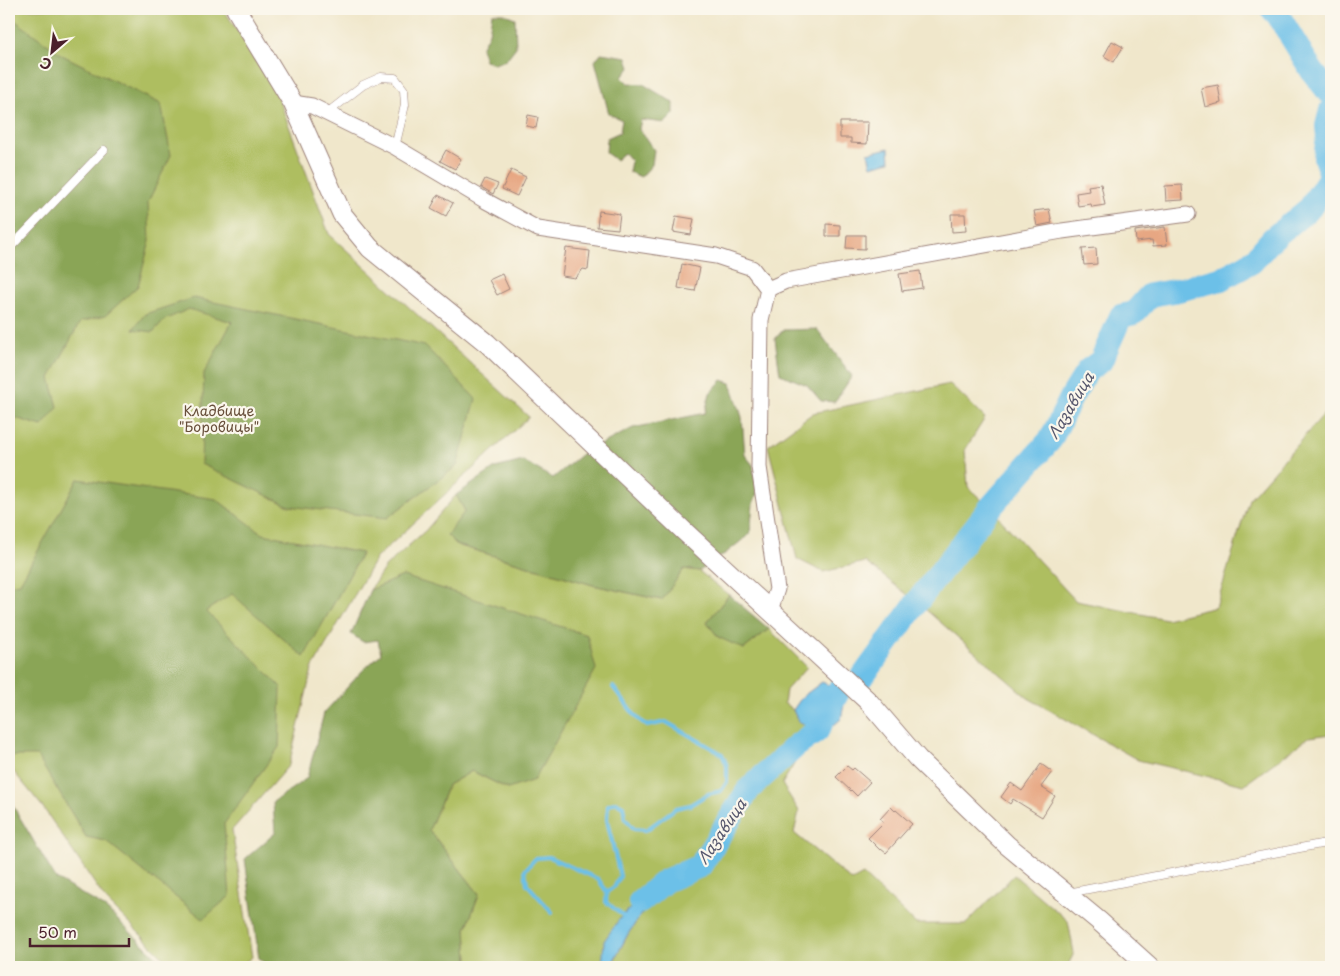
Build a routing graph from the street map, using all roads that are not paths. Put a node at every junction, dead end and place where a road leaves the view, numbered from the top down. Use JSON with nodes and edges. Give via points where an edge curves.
{"nodes":[{"id":1,"x":236,"y":9,"type":"edge"},
{"id":2,"x":293,"y":102,"type":"junction"},
{"id":3,"x":327,"y":113,"type":"junction"},
{"id":4,"x":395,"y":147,"type":"junction"},
{"id":5,"x":104,"y":150,"type":"dead end"},
{"id":6,"x":1188,"y":214,"type":"dead end"},
{"id":7,"x":9,"y":248,"type":"edge"},
{"id":8,"x":768,"y":289,"type":"junction"},
{"id":9,"x":770,"y":611,"type":"junction"},
{"id":10,"x":1331,"y":842,"type":"edge"},
{"id":11,"x":1066,"y":894,"type":"junction"},
{"id":12,"x":1150,"y":967,"type":"edge"}],
"edges":[{"from":1,"to":2,"type":"street"},
{"from":2,"to":3,"type":"street"},
{"from":2,"to":9,"type":"street","via":[[342,214],[370,248],[487,343]]},
{"from":3,"to":4,"type":"street"},
{"from":3,"to":4,"type":"lane","via":[[363,85],[381,77],[395,78],[404,90],[405,105]]},
{"from":4,"to":8,"type":"street","via":[[538,230],[716,256],[752,268]]},
{"from":5,"to":7,"type":"lane"},
{"from":6,"to":8,"type":"street","via":[[1062,231],[786,281]]},
{"from":8,"to":9,"type":"street","via":[[761,320],[759,467],[777,589]]},
{"from":9,"to":11,"type":"street","via":[[869,702],[918,759],[1007,845]]},
{"from":10,"to":11,"type":"lane"},
{"from":11,"to":12,"type":"street"}]}
